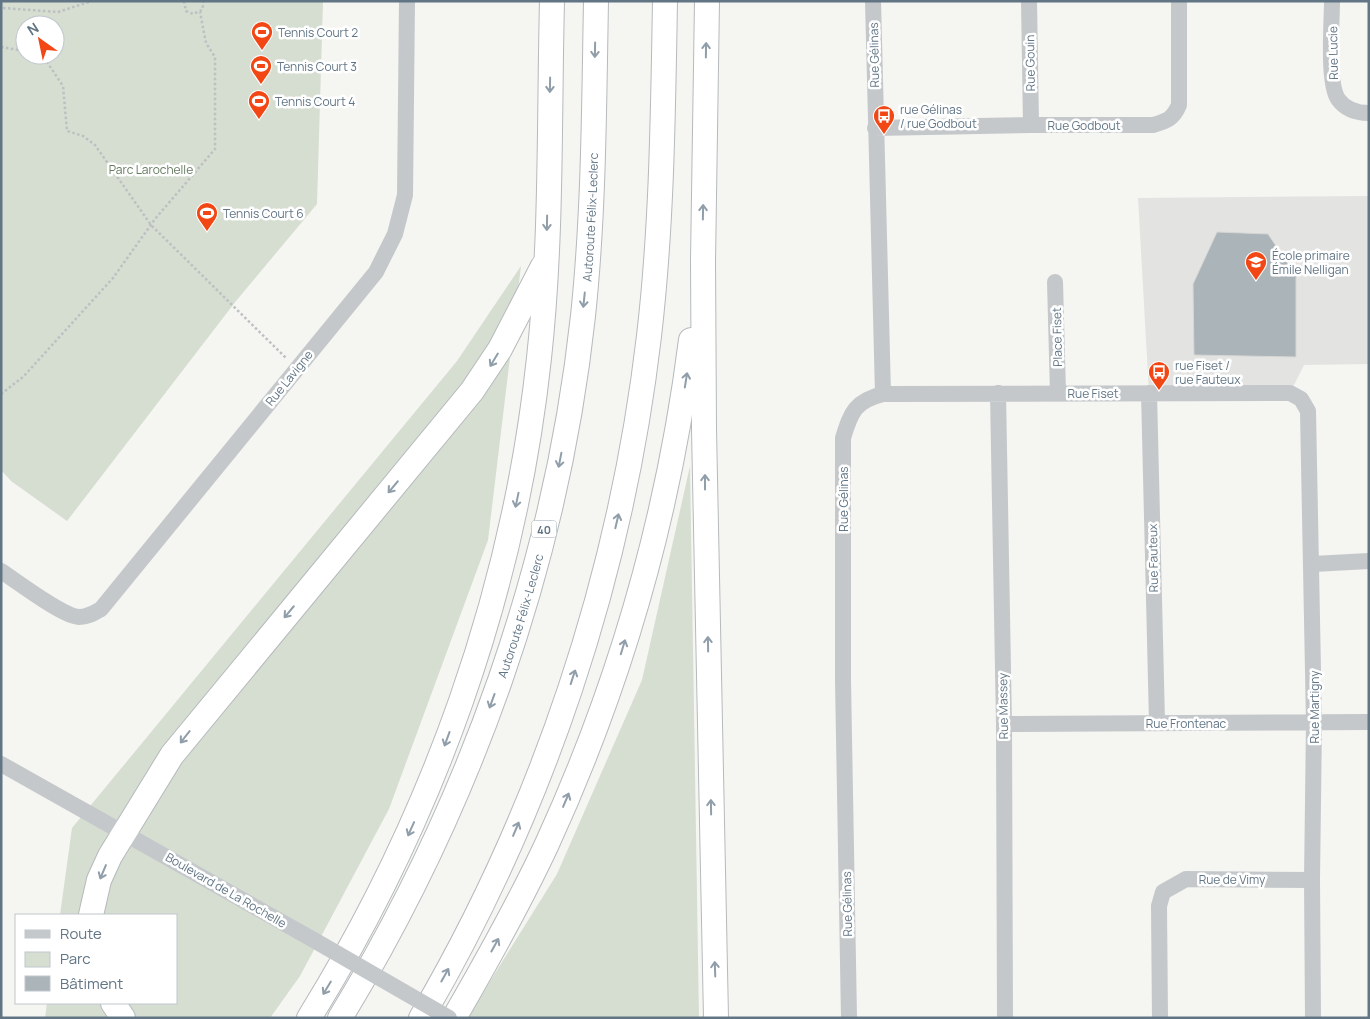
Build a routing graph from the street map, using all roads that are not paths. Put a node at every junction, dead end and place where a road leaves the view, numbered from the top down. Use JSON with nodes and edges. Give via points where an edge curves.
{"nodes":[{"id":1,"x":407,"y":1,"type":"edge"},
{"id":2,"x":552,"y":1,"type":"edge"},
{"id":3,"x":596,"y":1,"type":"edge"},
{"id":4,"x":665,"y":1,"type":"edge"},
{"id":5,"x":707,"y":1,"type":"edge"},
{"id":6,"x":873,"y":1,"type":"edge"},
{"id":7,"x":1029,"y":1,"type":"edge"},
{"id":8,"x":1179,"y":1,"type":"edge"},
{"id":9,"x":1332,"y":1,"type":"edge"},
{"id":10,"x":1369,"y":113,"type":"edge"},
{"id":11,"x":1032,"y":125,"type":"junction"},
{"id":12,"x":875,"y":128,"type":"junction"},
{"id":13,"x":546,"y":260,"type":"junction"},
{"id":14,"x":702,"y":261,"type":"junction"},
{"id":15,"x":1055,"y":282,"type":"dead end"},
{"id":16,"x":998,"y":393,"type":"junction"},
{"id":17,"x":1058,"y":393,"type":"junction"},
{"id":18,"x":1149,"y":393,"type":"junction"},
{"id":19,"x":883,"y":394,"type":"junction"},
{"id":20,"x":1301,"y":399,"type":"joint"},
{"id":21,"x":1369,"y":561,"type":"edge"},
{"id":22,"x":1313,"y":564,"type":"junction"},
{"id":23,"x":1,"y":571,"type":"edge"},
{"id":24,"x":1157,"y":722,"type":"junction"},
{"id":25,"x":1369,"y":722,"type":"edge"},
{"id":26,"x":1314,"y":723,"type":"junction"},
{"id":27,"x":1004,"y":724,"type":"junction"},
{"id":28,"x":1,"y":764,"type":"edge"},
{"id":29,"x":125,"y":832,"type":"junction"},
{"id":30,"x":1312,"y":880,"type":"junction"},
{"id":31,"x":91,"y":914,"type":"edge"},
{"id":32,"x":115,"y":1004,"type":"edge"},
{"id":33,"x":122,"y":1018,"type":"edge"},
{"id":34,"x":309,"y":1018,"type":"edge"},
{"id":35,"x":340,"y":1018,"type":"edge"},
{"id":36,"x":420,"y":1018,"type":"edge"},
{"id":37,"x":449,"y":1018,"type":"edge"},
{"id":38,"x":454,"y":1018,"type":"edge"},
{"id":39,"x":716,"y":1018,"type":"edge"},
{"id":40,"x":849,"y":1018,"type":"edge"},
{"id":41,"x":1005,"y":1018,"type":"edge"},
{"id":42,"x":1160,"y":1018,"type":"edge"},
{"id":43,"x":1313,"y":1018,"type":"edge"}],
"edges":[{"from":1,"to":23,"type":"street","name":"Rue Lavigne","via":[[405,195],[394,234],[376,272],[101,609],[78,617],[64,612]]},
{"from":2,"to":13,"type":"highway","one_way":true},
{"from":3,"to":35,"type":"highway","name":"Autoroute Félix-Leclerc","number":"40","one_way":true,"via":[[586,280],[573,388],[544,530],[505,666],[467,768],[404,905]]},
{"from":36,"to":4,"type":"highway","one_way":true,"via":[[475,918],[529,797],[569,691],[610,550],[633,446],[652,310],[660,193]]},
{"from":14,"to":5,"type":"highway","one_way":true},
{"from":6,"to":12,"type":"street","name":"Rue Gélinas"},
{"from":7,"to":11,"type":"street","name":"Rue Gouin"},
{"from":8,"to":11,"type":"street","name":"Rue Godbout","via":[[1179,105],[1175,115],[1153,125]]},
{"from":9,"to":10,"type":"street","name":"Rue Lucie","via":[[1333,84],[1338,99],[1348,109]]},
{"from":11,"to":12,"type":"street","name":"Rue Godbout"},
{"from":12,"to":19,"type":"street","name":"Rue Gélinas"},
{"from":13,"to":29,"type":"highway","one_way":true,"via":[[484,376],[186,735]]},
{"from":13,"to":34,"type":"highway","one_way":true,"via":[[539,356],[525,462],[484,630],[463,697],[417,815],[365,922]]},
{"from":38,"to":14,"type":"highway","one_way":true,"via":[[547,845],[587,750],[620,657],[670,468]]},
{"from":39,"to":14,"type":"highway","one_way":true},
{"from":15,"to":17,"type":"street","name":"Place Fiset"},
{"from":16,"to":17,"type":"street","name":"Rue Fiset"},
{"from":16,"to":19,"type":"street","name":"Rue Fiset"},
{"from":16,"to":27,"type":"street","name":"Rue Massey"},
{"from":17,"to":18,"type":"street","name":"Rue Fiset"},
{"from":18,"to":20,"type":"street","name":"Rue Fiset","via":[[1290,393]]},
{"from":18,"to":24,"type":"street","name":"Rue Fauteux"},
{"from":19,"to":40,"type":"street","name":"Rue Gélinas","via":[[865,398],[850,414],[843,438],[843,680]]},
{"from":20,"to":22,"type":"street","name":"Rue Martigny","via":[[1308,411]]},
{"from":21,"to":22,"type":"street"},
{"from":22,"to":26,"type":"street","name":"Rue Martigny"},
{"from":24,"to":26,"type":"street","name":"Rue Frontenac"},
{"from":24,"to":27,"type":"street","name":"Rue Frontenac"},
{"from":25,"to":26,"type":"street","name":"Rue Frontenac"},
{"from":26,"to":30,"type":"street","name":"Rue Martigny"},
{"from":27,"to":41,"type":"street","name":"Rue Massey"},
{"from":28,"to":29,"type":"street","name":"Boulevard de La Rochelle"},
{"from":29,"to":31,"type":"highway","one_way":true,"via":[[104,869]]},
{"from":29,"to":37,"type":"street","name":"Boulevard de La Rochelle","bridge":true},
{"from":30,"to":42,"type":"street","name":"Rue de Vimy","via":[[1186,879],[1163,892],[1159,906]]},
{"from":30,"to":43,"type":"street","name":"Rue Martigny"},
{"from":32,"to":33,"type":"highway"}]}
